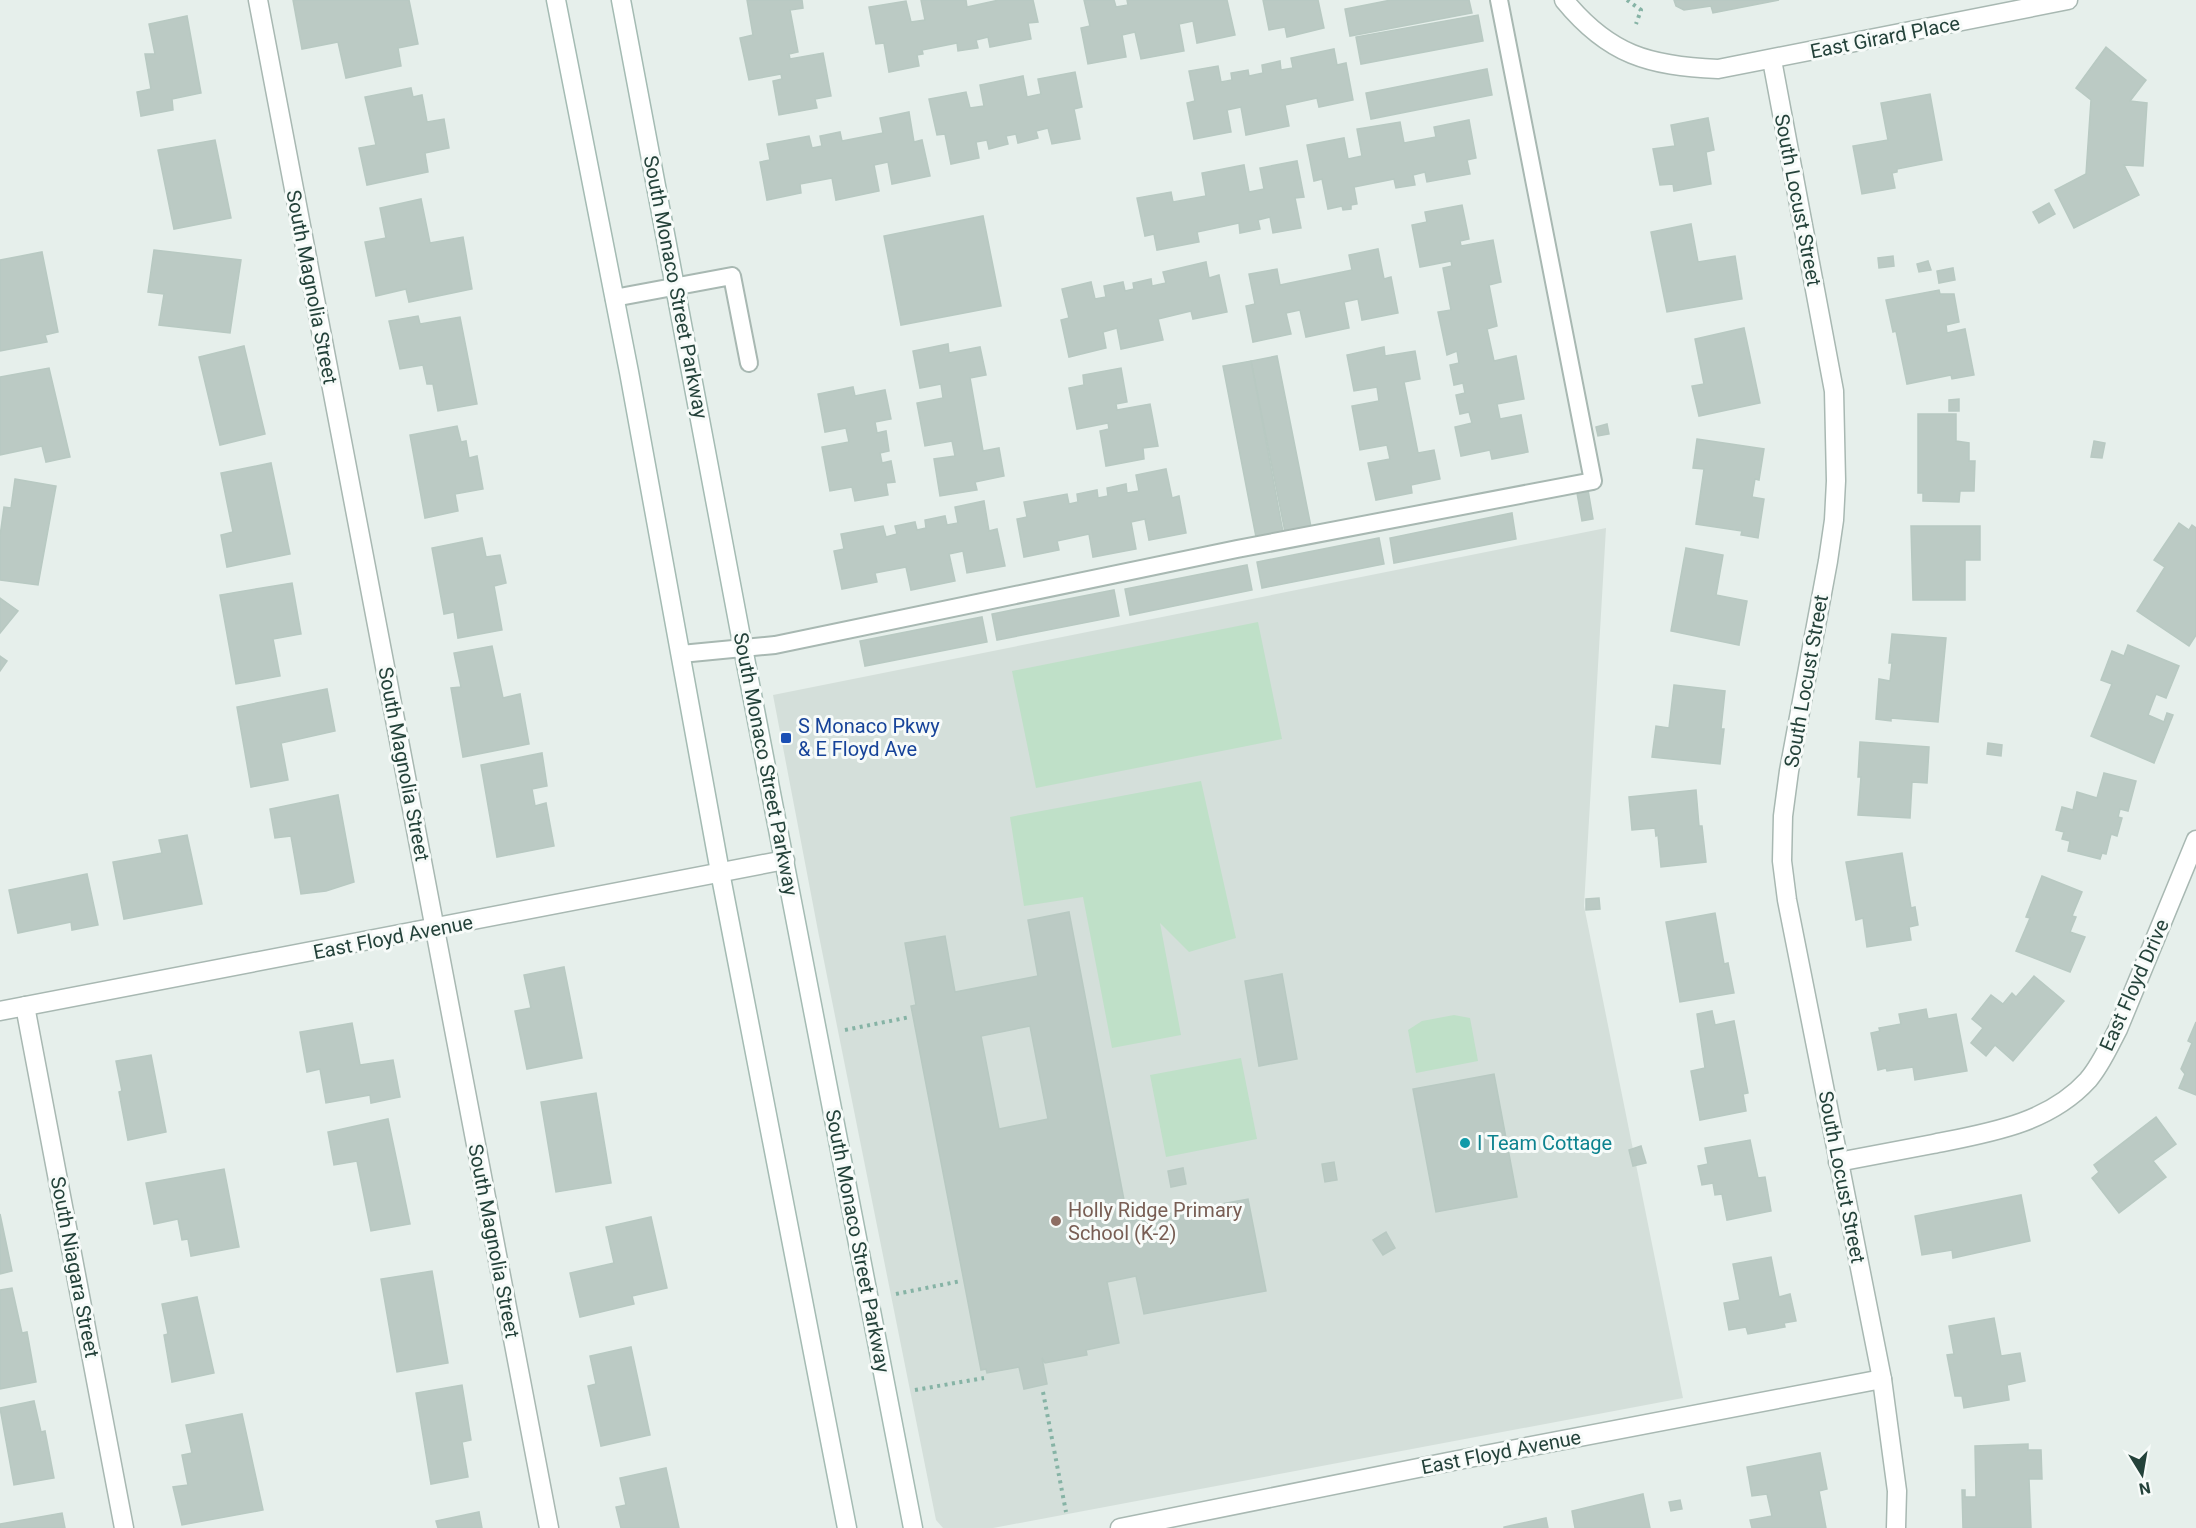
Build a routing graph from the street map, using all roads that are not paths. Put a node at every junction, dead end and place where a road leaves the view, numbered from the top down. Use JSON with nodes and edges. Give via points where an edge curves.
{"nodes":[{"id":1,"x":258,"y":0,"type":"edge"},
{"id":2,"x":556,"y":0,"type":"edge"},
{"id":3,"x":621,"y":0,"type":"edge"},
{"id":4,"x":1498,"y":0,"type":"edge"},
{"id":5,"x":1564,"y":0,"type":"edge"},
{"id":6,"x":2068,"y":0,"type":"edge"},
{"id":7,"x":1772,"y":60,"type":"junction"},
{"id":8,"x":676,"y":286,"type":"junction"},
{"id":9,"x":614,"y":298,"type":"junction"},
{"id":10,"x":749,"y":363,"type":"dead end"},
{"id":11,"x":743,"y":648,"type":"junction"},
{"id":12,"x":681,"y":654,"type":"junction"},
{"id":13,"x":2196,"y":840,"type":"edge"},
{"id":14,"x":785,"y":860,"type":"junction"},
{"id":15,"x":720,"y":872,"type":"junction"},
{"id":16,"x":435,"y":929,"type":"junction"},
{"id":17,"x":25,"y":1006,"type":"junction"},
{"id":18,"x":0,"y":1011,"type":"edge"},
{"id":19,"x":1838,"y":1161,"type":"junction"},
{"id":20,"x":1882,"y":1379,"type":"junction"},
{"id":21,"x":124,"y":1528,"type":"edge"},
{"id":22,"x":549,"y":1528,"type":"edge"},
{"id":23,"x":847,"y":1528,"type":"edge"},
{"id":24,"x":913,"y":1528,"type":"edge"},
{"id":25,"x":1120,"y":1528,"type":"edge"},
{"id":26,"x":1896,"y":1528,"type":"edge"}],
"edges":[{"from":1,"to":16,"type":"street","name":"South Magnolia Street"},
{"from":2,"to":9,"type":"street"},
{"from":3,"to":8,"type":"street","name":"South Monaco Street Parkway"},
{"from":4,"to":11,"type":"lane","via":[[1593,481],[1238,549],[784,644]]},
{"from":5,"to":7,"type":"street","via":[[1582,22],[1622,50],[1650,61],[1718,69]]},
{"from":6,"to":7,"type":"street","name":"East Girard Place"},
{"from":7,"to":19,"type":"street","name":"South Locust Street","via":[[1834,391],[1834,520],[1789,771],[1782,861]]},
{"from":8,"to":9,"type":"lane"},
{"from":8,"to":10,"type":"lane","via":[[732,276]]},
{"from":8,"to":11,"type":"street","name":"South Monaco Street Parkway"},
{"from":9,"to":12,"type":"street"},
{"from":11,"to":12,"type":"lane"},
{"from":11,"to":14,"type":"street","name":"South Monaco Street Parkway"},
{"from":12,"to":15,"type":"street"},
{"from":13,"to":19,"type":"street","name":"East Floyd Drive","via":[[2118,1029],[2088,1080],[2062,1102],[2032,1119],[1989,1133]]},
{"from":14,"to":15,"type":"street","name":"East Floyd Avenue"},
{"from":14,"to":24,"type":"street","name":"South Monaco Street Parkway"},
{"from":15,"to":16,"type":"street","name":"East Floyd Avenue"},
{"from":15,"to":23,"type":"street"},
{"from":16,"to":17,"type":"street","name":"East Floyd Avenue"},
{"from":16,"to":22,"type":"street","name":"South Magnolia Street"},
{"from":17,"to":18,"type":"street","name":"East Floyd Avenue"},
{"from":17,"to":21,"type":"street","name":"South Niagara Street"},
{"from":19,"to":20,"type":"street","name":"South Locust Street"},
{"from":20,"to":25,"type":"street","name":"East Floyd Avenue"},
{"from":20,"to":26,"type":"street","name":"South Locust Street","via":[[1897,1491]]}]}
